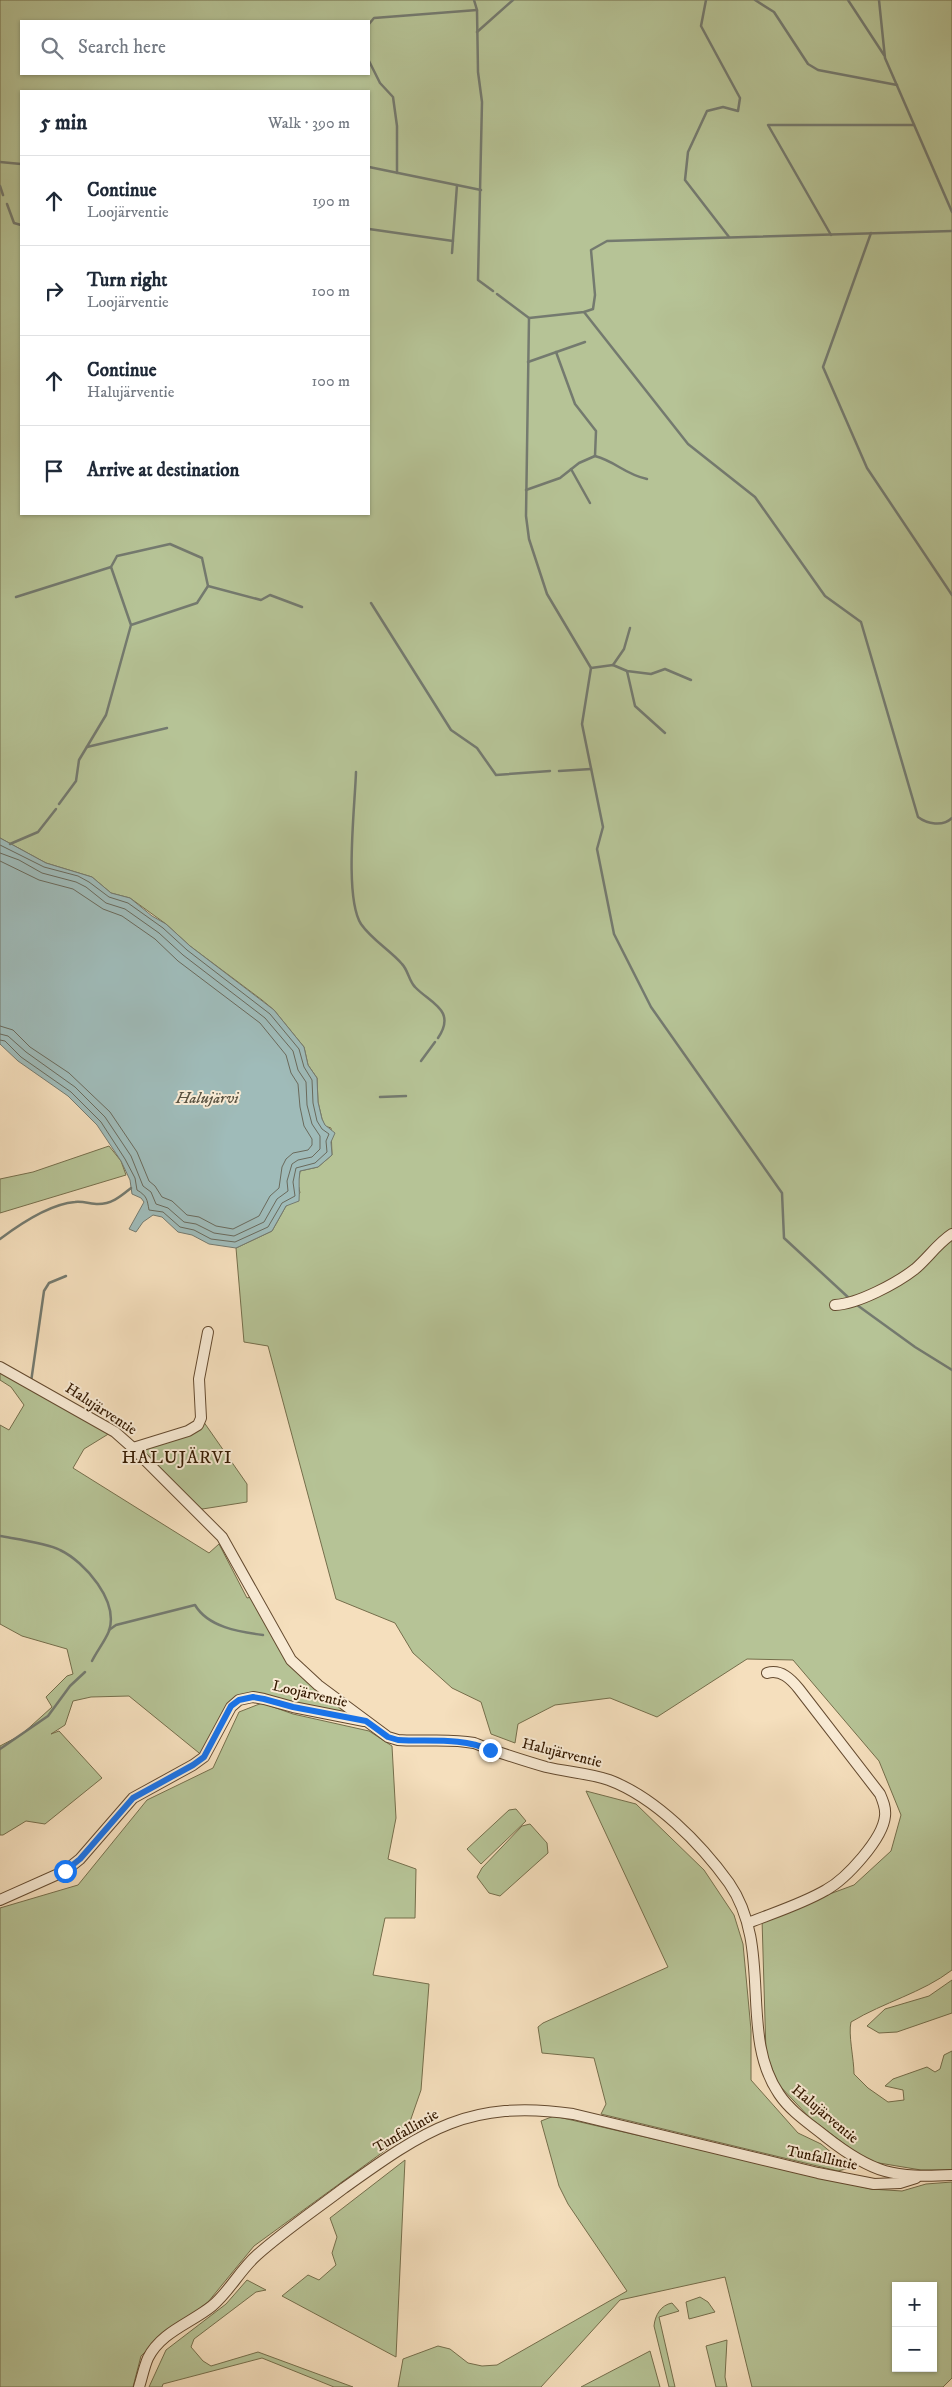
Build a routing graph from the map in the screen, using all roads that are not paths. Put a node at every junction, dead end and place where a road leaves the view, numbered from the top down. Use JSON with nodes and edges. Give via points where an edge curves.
{"nodes":[{"id":1,"x":952,"y":1234,"type":"edge"},
{"id":2,"x":835,"y":1305,"type":"dead end"},
{"id":3,"x":208,"y":1332,"type":"dead end"},
{"id":4,"x":0,"y":1368,"type":"edge"},
{"id":5,"x":133,"y":1448,"type":"junction"},
{"id":6,"x":767,"y":1673,"type":"dead end"},
{"id":7,"x":366,"y":1721,"type":"junction"},
{"id":8,"x":0,"y":1900,"type":"edge"},
{"id":9,"x":748,"y":1923,"type":"junction"},
{"id":10,"x":952,"y":2175,"type":"edge"},
{"id":11,"x":922,"y":2176,"type":"junction"},
{"id":12,"x":139,"y":2387,"type":"edge"}],
"edges":[{"from":1,"to":2,"type":"street","via":[[914,1269],[884,1288]]},
{"from":3,"to":5,"type":"street","via":[[199,1379],[201,1418],[198,1425]]},
{"from":4,"to":5,"type":"street","name":"Halujärventie","via":[[115,1432]]},
{"from":5,"to":7,"type":"street","name":"Halujärventie","via":[[222,1537],[291,1660]]},
{"from":6,"to":9,"type":"street","via":[[774,1671],[788,1677],[799,1689],[880,1794],[886,1817],[868,1850],[833,1885]]},
{"from":7,"to":8,"type":"street","name":"Loojärventie","via":[[253,1697],[239,1700],[231,1706],[204,1757],[133,1798],[80,1859],[65,1871]]},
{"from":7,"to":9,"type":"street","name":"Halujärventie","via":[[388,1737],[398,1740],[476,1744],[548,1767],[610,1781],[635,1793],[679,1827],[706,1856],[730,1884]]},
{"from":9,"to":11,"type":"street","name":"Halujärventie","via":[[754,1958],[759,2039],[764,2064],[780,2096],[845,2152],[872,2168]]},
{"from":10,"to":11,"type":"street","name":"Halujärventie"},
{"from":11,"to":12,"type":"street","name":"Tunfallintie","via":[[900,2183],[874,2184],[573,2114],[537,2109],[477,2115],[446,2124],[396,2150],[256,2256],[212,2306],[165,2337],[147,2360]]}]}
